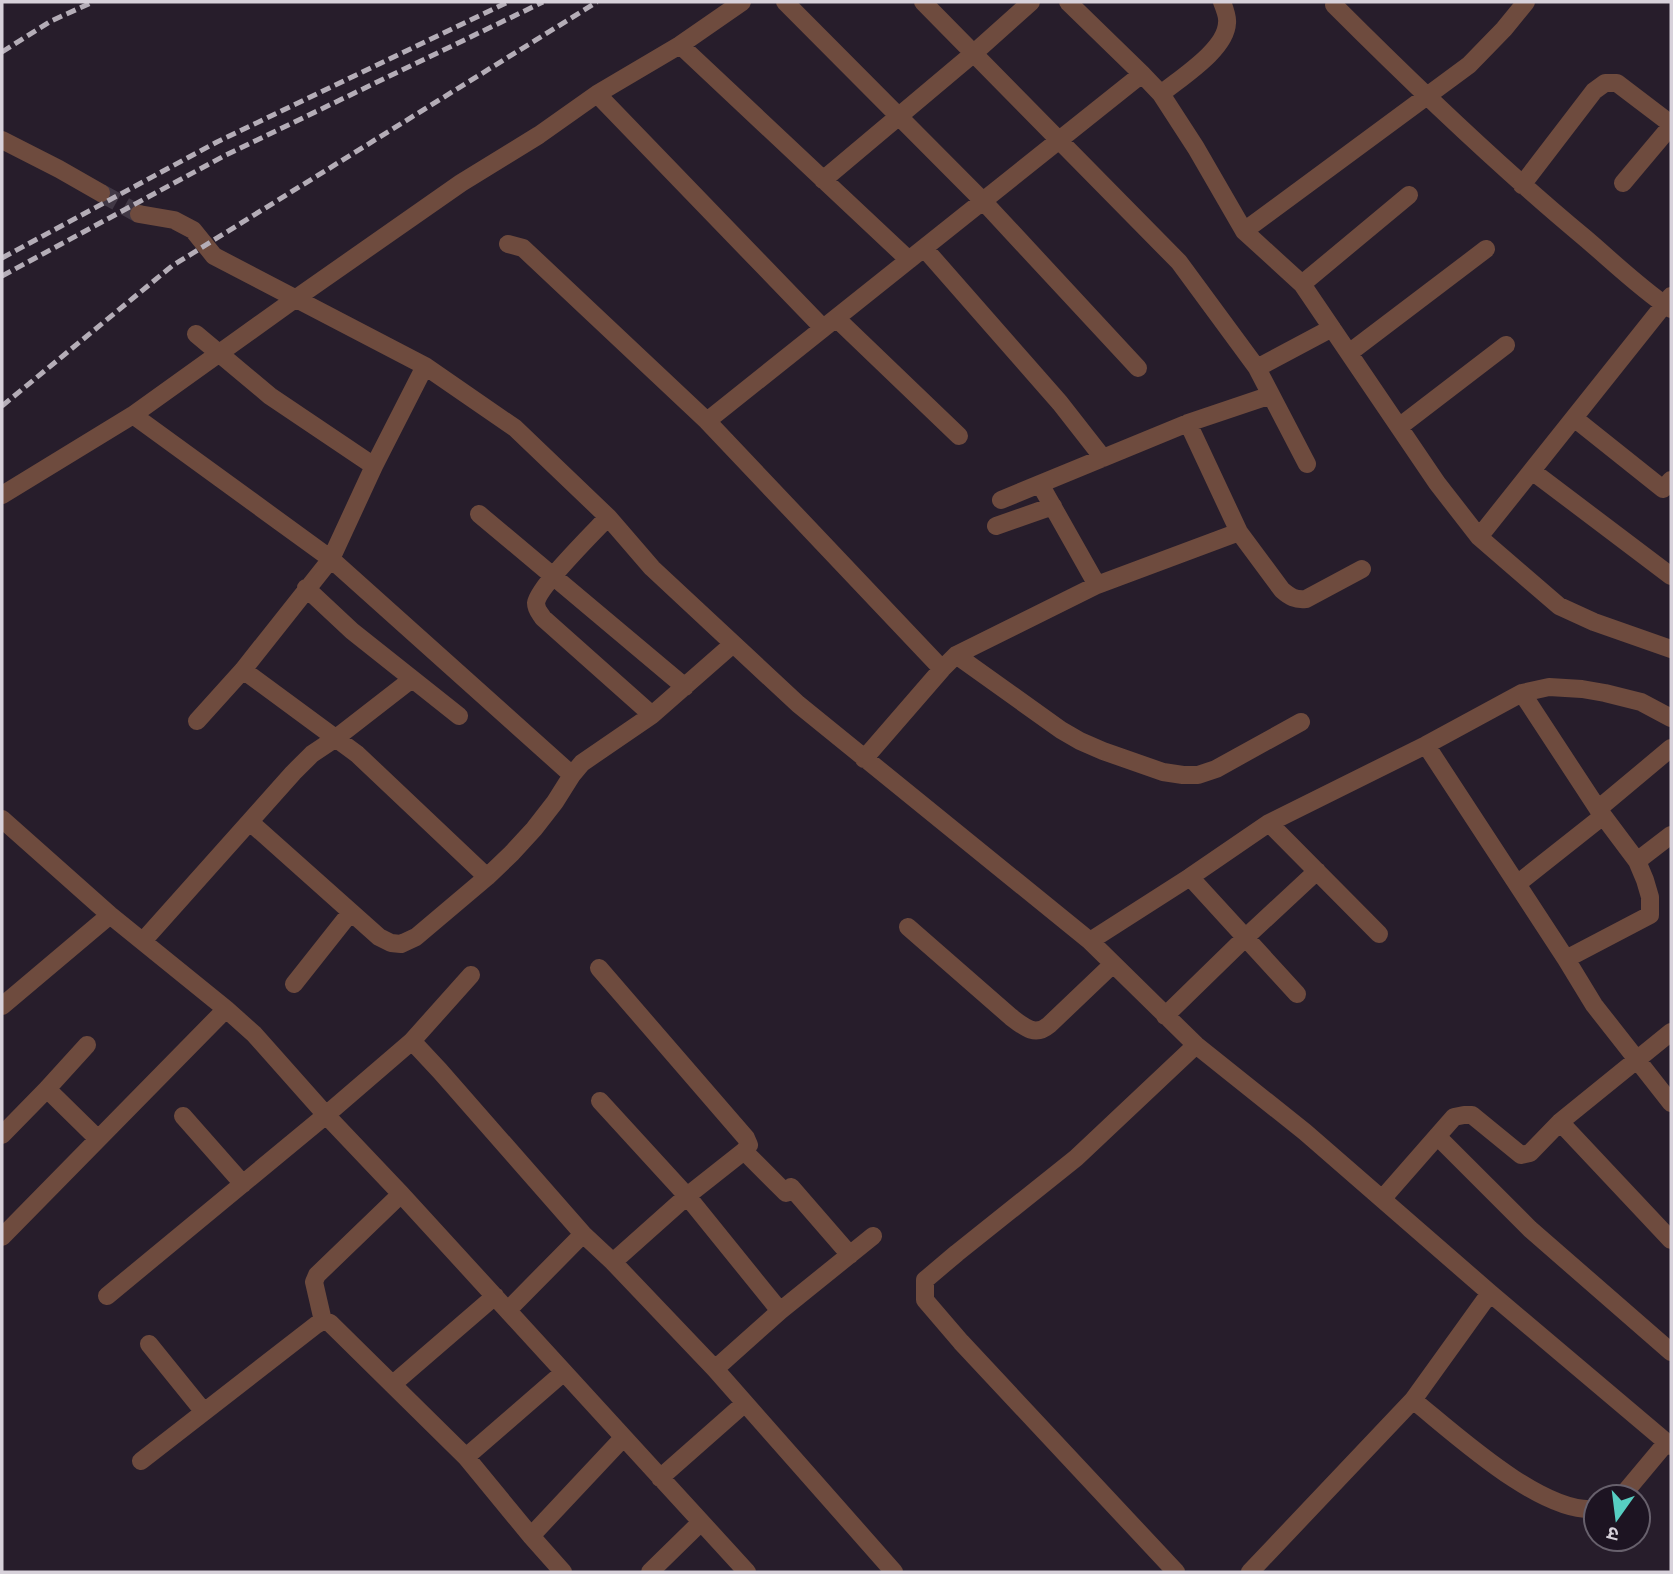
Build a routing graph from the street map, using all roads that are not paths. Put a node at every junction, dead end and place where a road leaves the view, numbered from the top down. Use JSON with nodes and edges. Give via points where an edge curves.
{"nodes":[{"id":1,"x":742,"y":2,"type":"edge"},
{"id":2,"x":785,"y":2,"type":"edge"},
{"id":3,"x":923,"y":2,"type":"edge"},
{"id":4,"x":1031,"y":2,"type":"edge"},
{"id":5,"x":1068,"y":2,"type":"edge"},
{"id":6,"x":1222,"y":2,"type":"edge"},
{"id":7,"x":1526,"y":2,"type":"edge"},
{"id":8,"x":1334,"y":3,"type":"edge"},
{"id":9,"x":680,"y":45,"type":"junction"},
{"id":10,"x":974,"y":53,"type":"junction"},
{"id":11,"x":1142,"y":74,"type":"junction"},
{"id":12,"x":597,"y":94,"type":"junction"},
{"id":13,"x":1161,"y":94,"type":"junction"},
{"id":14,"x":1427,"y":97,"type":"junction"},
{"id":15,"x":899,"y":116,"type":"junction"},
{"id":16,"x":1671,"y":125,"type":"edge"},
{"id":17,"x":2,"y":140,"type":"edge"},
{"id":18,"x":1060,"y":140,"type":"junction"},
{"id":19,"x":823,"y":180,"type":"junction"},
{"id":20,"x":1623,"y":183,"type":"dead end"},
{"id":21,"x":1522,"y":185,"type":"junction"},
{"id":22,"x":101,"y":192,"type":"tunnel mouth"},
{"id":23,"x":1409,"y":195,"type":"dead end"},
{"id":24,"x":983,"y":201,"type":"junction"},
{"id":25,"x":139,"y":214,"type":"tunnel mouth"},
{"id":26,"x":1244,"y":231,"type":"junction"},
{"id":27,"x":508,"y":244,"type":"dead end"},
{"id":28,"x":923,"y":248,"type":"junction"},
{"id":29,"x":1486,"y":249,"type":"dead end"},
{"id":30,"x":909,"y":260,"type":"junction"},
{"id":31,"x":1302,"y":284,"type":"junction"},
{"id":32,"x":295,"y":299,"type":"junction"},
{"id":33,"x":1669,"y":303,"type":"edge"},
{"id":34,"x":830,"y":323,"type":"junction"},
{"id":35,"x":1332,"y":328,"type":"junction"},
{"id":36,"x":196,"y":334,"type":"dead end"},
{"id":37,"x":1506,"y":345,"type":"dead end"},
{"id":38,"x":1349,"y":353,"type":"junction"},
{"id":39,"x":220,"y":354,"type":"junction"},
{"id":40,"x":425,"y":366,"type":"junction"},
{"id":41,"x":1138,"y":368,"type":"dead end"},
{"id":42,"x":1257,"y":368,"type":"junction"},
{"id":43,"x":1271,"y":395,"type":"junction"},
{"id":44,"x":133,"y":415,"type":"junction"},
{"id":45,"x":1574,"y":418,"type":"junction"},
{"id":46,"x":707,"y":421,"type":"junction"},
{"id":47,"x":1188,"y":422,"type":"junction"},
{"id":48,"x":1399,"y":427,"type":"junction"},
{"id":49,"x":959,"y":436,"type":"dead end"},
{"id":50,"x":1103,"y":458,"type":"junction"},
{"id":51,"x":1307,"y":464,"type":"dead end"},
{"id":52,"x":374,"y":466,"type":"junction"},
{"id":53,"x":1532,"y":471,"type":"junction"},
{"id":54,"x":1671,"y":480,"type":"edge"},
{"id":55,"x":1040,"y":484,"type":"junction"},
{"id":56,"x":2,"y":495,"type":"edge"},
{"id":57,"x":1001,"y":500,"type":"dead end"},
{"id":58,"x":1053,"y":506,"type":"junction"},
{"id":59,"x":479,"y":514,"type":"dead end"},
{"id":60,"x":608,"y":517,"type":"junction"},
{"id":61,"x":996,"y":526,"type":"dead end"},
{"id":62,"x":1239,"y":532,"type":"junction"},
{"id":63,"x":1479,"y":537,"type":"junction"},
{"id":64,"x":331,"y":559,"type":"junction"},
{"id":65,"x":1362,"y":569,"type":"dead end"},
{"id":66,"x":552,"y":576,"type":"junction"},
{"id":67,"x":1671,"y":576,"type":"edge"},
{"id":68,"x":1097,"y":585,"type":"junction"},
{"id":69,"x":306,"y":588,"type":"junction"},
{"id":70,"x":733,"y":644,"type":"junction"},
{"id":71,"x":1671,"y":649,"type":"edge"},
{"id":72,"x":956,"y":655,"type":"junction"},
{"id":73,"x":942,"y":669,"type":"junction"},
{"id":74,"x":243,"y":670,"type":"junction"},
{"id":75,"x":412,"y":679,"type":"junction"},
{"id":76,"x":685,"y":687,"type":"junction"},
{"id":77,"x":1522,"y":693,"type":"junction"},
{"id":78,"x":652,"y":715,"type":"junction"},
{"id":79,"x":459,"y":716,"type":"dead end"},
{"id":80,"x":1671,"y":718,"type":"edge"},
{"id":81,"x":197,"y":721,"type":"dead end"},
{"id":82,"x":1300,"y":722,"type":"dead end"},
{"id":83,"x":336,"y":738,"type":"junction"},
{"id":84,"x":1426,"y":746,"type":"junction"},
{"id":85,"x":1671,"y":748,"type":"edge"},
{"id":86,"x":864,"y":759,"type":"junction"},
{"id":87,"x":572,"y":775,"type":"junction"},
{"id":88,"x":1600,"y":812,"type":"junction"},
{"id":89,"x":2,"y":819,"type":"edge"},
{"id":90,"x":250,"y":822,"type":"junction"},
{"id":91,"x":1269,"y":823,"type":"junction"},
{"id":92,"x":1671,"y":835,"type":"edge"},
{"id":93,"x":1637,"y":861,"type":"junction"},
{"id":94,"x":1317,"y":871,"type":"junction"},
{"id":95,"x":487,"y":877,"type":"junction"},
{"id":96,"x":1190,"y":877,"type":"junction"},
{"id":97,"x":1517,"y":884,"type":"junction"},
{"id":98,"x":351,"y":912,"type":"junction"},
{"id":99,"x":110,"y":915,"type":"junction"},
{"id":100,"x":908,"y":927,"type":"dead end"},
{"id":101,"x":1379,"y":934,"type":"dead end"},
{"id":102,"x":1246,"y":937,"type":"junction"},
{"id":103,"x":1090,"y":941,"type":"junction"},
{"id":104,"x":143,"y":942,"type":"junction"},
{"id":105,"x":1566,"y":959,"type":"junction"},
{"id":106,"x":1113,"y":964,"type":"junction"},
{"id":107,"x":599,"y":968,"type":"dead end"},
{"id":108,"x":471,"y":975,"type":"dead end"},
{"id":109,"x":294,"y":984,"type":"dead end"},
{"id":110,"x":1297,"y":994,"type":"dead end"},
{"id":111,"x":2,"y":1006,"type":"edge"},
{"id":112,"x":226,"y":1009,"type":"junction"},
{"id":113,"x":1165,"y":1016,"type":"junction"},
{"id":114,"x":1671,"y":1032,"type":"edge"},
{"id":115,"x":412,"y":1041,"type":"junction"},
{"id":116,"x":87,"y":1045,"type":"dead end"},
{"id":117,"x":1196,"y":1045,"type":"junction"},
{"id":118,"x":1638,"y":1060,"type":"junction"},
{"id":119,"x":47,"y":1089,"type":"junction"},
{"id":120,"x":600,"y":1101,"type":"dead end"},
{"id":121,"x":1671,"y":1103,"type":"edge"},
{"id":122,"x":326,"y":1115,"type":"junction"},
{"id":123,"x":183,"y":1116,"type":"dead end"},
{"id":124,"x":1560,"y":1122,"type":"junction"},
{"id":125,"x":2,"y":1135,"type":"edge"},
{"id":126,"x":1437,"y":1136,"type":"junction"},
{"id":127,"x":97,"y":1139,"type":"junction"},
{"id":128,"x":744,"y":1151,"type":"junction"},
{"id":129,"x":243,"y":1184,"type":"junction"},
{"id":130,"x":401,"y":1194,"type":"junction"},
{"id":131,"x":687,"y":1196,"type":"junction"},
{"id":132,"x":1382,"y":1198,"type":"junction"},
{"id":133,"x":583,"y":1234,"type":"junction"},
{"id":134,"x":873,"y":1236,"type":"dead end"},
{"id":135,"x":2,"y":1237,"type":"edge"},
{"id":136,"x":1671,"y":1240,"type":"edge"},
{"id":137,"x":850,"y":1255,"type":"junction"},
{"id":138,"x":613,"y":1262,"type":"junction"},
{"id":139,"x":1490,"y":1293,"type":"junction"},
{"id":140,"x":107,"y":1296,"type":"dead end"},
{"id":141,"x":495,"y":1296,"type":"junction"},
{"id":142,"x":508,"y":1310,"type":"junction"},
{"id":143,"x":780,"y":1311,"type":"junction"},
{"id":144,"x":323,"y":1321,"type":"junction"},
{"id":145,"x":149,"y":1344,"type":"dead end"},
{"id":146,"x":1671,"y":1352,"type":"edge"},
{"id":147,"x":715,"y":1369,"type":"junction"},
{"id":148,"x":564,"y":1372,"type":"junction"},
{"id":149,"x":393,"y":1384,"type":"junction"},
{"id":150,"x":1413,"y":1400,"type":"junction"},
{"id":151,"x":745,"y":1403,"type":"junction"},
{"id":152,"x":204,"y":1412,"type":"junction"},
{"id":153,"x":623,"y":1438,"type":"junction"},
{"id":154,"x":1669,"y":1444,"type":"edge"},
{"id":155,"x":466,"y":1457,"type":"junction"},
{"id":156,"x":141,"y":1461,"type":"dead end"},
{"id":157,"x":660,"y":1478,"type":"junction"},
{"id":158,"x":1633,"y":1483,"type":"edge"},
{"id":159,"x":1582,"y":1510,"type":"edge"},
{"id":160,"x":701,"y":1522,"type":"junction"},
{"id":161,"x":531,"y":1536,"type":"junction"},
{"id":162,"x":563,"y":1572,"type":"edge"},
{"id":163,"x":650,"y":1572,"type":"edge"},
{"id":164,"x":747,"y":1572,"type":"edge"},
{"id":165,"x":894,"y":1572,"type":"edge"},
{"id":166,"x":1176,"y":1572,"type":"edge"},
{"id":167,"x":1250,"y":1572,"type":"edge"}],
"edges":[{"from":1,"to":9,"type":"street"},
{"from":2,"to":15,"type":"street"},
{"from":3,"to":10,"type":"street"},
{"from":4,"to":10,"type":"street"},
{"from":5,"to":11,"type":"street"},
{"from":6,"to":13,"type":"street","via":[[1227,23],[1213,52]]},
{"from":7,"to":14,"type":"street","via":[[1469,65]]},
{"from":8,"to":14,"type":"street"},
{"from":9,"to":12,"type":"street"},
{"from":9,"to":19,"type":"street"},
{"from":10,"to":15,"type":"street"},
{"from":10,"to":18,"type":"street"},
{"from":11,"to":13,"type":"street"},
{"from":11,"to":18,"type":"street"},
{"from":12,"to":32,"type":"street"},
{"from":12,"to":34,"type":"street"},
{"from":13,"to":26,"type":"street"},
{"from":14,"to":21,"type":"street"},
{"from":14,"to":26,"type":"street"},
{"from":15,"to":19,"type":"street"},
{"from":15,"to":24,"type":"street"},
{"from":16,"to":20,"type":"street"},
{"from":16,"to":21,"type":"street","via":[[1617,83],[1605,83]]},
{"from":17,"to":22,"type":"street"},
{"from":18,"to":24,"type":"street"},
{"from":18,"to":42,"type":"street","via":[[1180,262]]},
{"from":19,"to":30,"type":"street"},
{"from":21,"to":33,"type":"street"},
{"from":23,"to":31,"type":"street"},
{"from":24,"to":28,"type":"street"},
{"from":24,"to":41,"type":"street"},
{"from":25,"to":32,"type":"street","via":[[174,220],[193,230],[214,256]]},
{"from":26,"to":31,"type":"street"},
{"from":27,"to":46,"type":"street","via":[[523,248]]},
{"from":28,"to":30,"type":"street"},
{"from":28,"to":50,"type":"street"},
{"from":29,"to":38,"type":"street"},
{"from":30,"to":34,"type":"street"},
{"from":31,"to":35,"type":"street"},
{"from":32,"to":39,"type":"street"},
{"from":32,"to":40,"type":"street"},
{"from":33,"to":45,"type":"street"},
{"from":34,"to":46,"type":"street"},
{"from":34,"to":49,"type":"street"},
{"from":35,"to":38,"type":"street"},
{"from":35,"to":42,"type":"street"},
{"from":36,"to":39,"type":"street"},
{"from":37,"to":48,"type":"street"},
{"from":38,"to":48,"type":"street"},
{"from":39,"to":44,"type":"street"},
{"from":39,"to":52,"type":"street","via":[[270,396]]},
{"from":40,"to":52,"type":"street"},
{"from":40,"to":60,"type":"street","via":[[515,428]]},
{"from":42,"to":43,"type":"street"},
{"from":43,"to":47,"type":"street"},
{"from":43,"to":51,"type":"street"},
{"from":44,"to":56,"type":"street"},
{"from":44,"to":64,"type":"street"},
{"from":45,"to":53,"type":"street"},
{"from":45,"to":54,"type":"street","via":[[1664,489]]},
{"from":46,"to":73,"type":"street"},
{"from":47,"to":50,"type":"street"},
{"from":47,"to":62,"type":"street"},
{"from":48,"to":63,"type":"street"},
{"from":50,"to":55,"type":"street"},
{"from":52,"to":64,"type":"street"},
{"from":53,"to":63,"type":"street"},
{"from":53,"to":67,"type":"street"},
{"from":55,"to":57,"type":"street"},
{"from":55,"to":58,"type":"street"},
{"from":58,"to":61,"type":"street"},
{"from":58,"to":68,"type":"street"},
{"from":59,"to":66,"type":"street"},
{"from":60,"to":66,"type":"street"},
{"from":60,"to":70,"type":"street","via":[[652,568]]},
{"from":62,"to":65,"type":"street","via":[[1282,590],[1298,600]]},
{"from":62,"to":68,"type":"street"},
{"from":63,"to":71,"type":"street","via":[[1559,606]]},
{"from":64,"to":69,"type":"street"},
{"from":64,"to":87,"type":"street"},
{"from":66,"to":76,"type":"street"},
{"from":66,"to":78,"type":"street","via":[[536,600],[536,609]]},
{"from":68,"to":72,"type":"street"},
{"from":69,"to":74,"type":"street"},
{"from":69,"to":75,"type":"street"},
{"from":70,"to":76,"type":"street"},
{"from":70,"to":86,"type":"street"},
{"from":72,"to":73,"type":"street"},
{"from":72,"to":82,"type":"street","via":[[1080,741],[1163,772],[1198,775],[1216,769]]},
{"from":73,"to":86,"type":"street"},
{"from":74,"to":81,"type":"street"},
{"from":74,"to":83,"type":"street"},
{"from":75,"to":79,"type":"street"},
{"from":75,"to":83,"type":"street"},
{"from":76,"to":78,"type":"street"},
{"from":77,"to":80,"type":"street","via":[[1549,687],[1593,691],[1642,702]]},
{"from":77,"to":84,"type":"street"},
{"from":77,"to":88,"type":"street"},
{"from":78,"to":87,"type":"street","via":[[582,763]]},
{"from":83,"to":90,"type":"street","via":[[312,754]]},
{"from":83,"to":95,"type":"street"},
{"from":84,"to":91,"type":"street"},
{"from":84,"to":97,"type":"street"},
{"from":85,"to":88,"type":"street"},
{"from":86,"to":103,"type":"street"},
{"from":87,"to":95,"type":"street","via":[[534,829]]},
{"from":88,"to":93,"type":"street"},
{"from":88,"to":97,"type":"street"},
{"from":89,"to":99,"type":"street"},
{"from":90,"to":98,"type":"street"},
{"from":90,"to":104,"type":"street"},
{"from":91,"to":94,"type":"street"},
{"from":91,"to":96,"type":"street"},
{"from":92,"to":93,"type":"street"},
{"from":93,"to":105,"type":"street","via":[[1650,897],[1650,915]]},
{"from":94,"to":101,"type":"street"},
{"from":94,"to":102,"type":"street"},
{"from":95,"to":98,"type":"street","via":[[416,937],[401,944],[379,937]]},
{"from":96,"to":102,"type":"street"},
{"from":96,"to":103,"type":"street"},
{"from":97,"to":105,"type":"street"},
{"from":98,"to":109,"type":"street"},
{"from":99,"to":104,"type":"street"},
{"from":99,"to":111,"type":"street"},
{"from":100,"to":106,"type":"street","via":[[1034,1032],[1049,1025]]},
{"from":102,"to":110,"type":"street"},
{"from":102,"to":113,"type":"street"},
{"from":103,"to":106,"type":"street"},
{"from":104,"to":112,"type":"street"},
{"from":105,"to":118,"type":"street","via":[[1594,1005]]},
{"from":106,"to":113,"type":"street"},
{"from":107,"to":128,"type":"street","via":[[746,1138],[749,1144]]},
{"from":108,"to":115,"type":"street"},
{"from":112,"to":122,"type":"street"},
{"from":112,"to":127,"type":"street"},
{"from":113,"to":117,"type":"street"},
{"from":114,"to":118,"type":"street"},
{"from":115,"to":122,"type":"street"},
{"from":115,"to":133,"type":"street"},
{"from":116,"to":119,"type":"street"},
{"from":117,"to":132,"type":"street"},
{"from":117,"to":166,"type":"street","via":[[1076,1158],[925,1280],[925,1300],[961,1342]]},
{"from":118,"to":121,"type":"street"},
{"from":118,"to":124,"type":"street"},
{"from":119,"to":125,"type":"street"},
{"from":119,"to":127,"type":"street"},
{"from":120,"to":131,"type":"street"},
{"from":122,"to":129,"type":"street"},
{"from":122,"to":130,"type":"street"},
{"from":123,"to":129,"type":"street"},
{"from":124,"to":126,"type":"street","via":[[1530,1153],[1521,1155],[1472,1115],[1454,1117]]},
{"from":124,"to":136,"type":"street"},
{"from":126,"to":132,"type":"street"},
{"from":126,"to":146,"type":"street","via":[[1530,1229]]},
{"from":127,"to":135,"type":"street"},
{"from":128,"to":131,"type":"street"},
{"from":128,"to":137,"type":"street"},
{"from":129,"to":140,"type":"street"},
{"from":130,"to":141,"type":"street"},
{"from":130,"to":144,"type":"street","via":[[317,1275],[314,1282]]},
{"from":131,"to":138,"type":"street"},
{"from":131,"to":143,"type":"street"},
{"from":132,"to":139,"type":"street"},
{"from":133,"to":138,"type":"street"},
{"from":133,"to":142,"type":"street"},
{"from":134,"to":137,"type":"street"},
{"from":137,"to":143,"type":"street"},
{"from":138,"to":147,"type":"street"},
{"from":139,"to":150,"type":"street"},
{"from":139,"to":154,"type":"street"},
{"from":141,"to":142,"type":"street"},
{"from":141,"to":149,"type":"street"},
{"from":142,"to":148,"type":"street"},
{"from":143,"to":147,"type":"street"},
{"from":144,"to":149,"type":"street","via":[[339,1330]]},
{"from":144,"to":152,"type":"street"},
{"from":145,"to":152,"type":"street"},
{"from":147,"to":151,"type":"street"},
{"from":148,"to":153,"type":"street"},
{"from":148,"to":155,"type":"street"},
{"from":149,"to":155,"type":"street"},
{"from":150,"to":159,"type":"street","via":[[1507,1476]]},
{"from":150,"to":167,"type":"street"},
{"from":151,"to":157,"type":"street"},
{"from":151,"to":165,"type":"street"},
{"from":152,"to":156,"type":"street"},
{"from":153,"to":157,"type":"street"},
{"from":153,"to":161,"type":"street"},
{"from":154,"to":158,"type":"street"},
{"from":155,"to":161,"type":"street"},
{"from":157,"to":160,"type":"street"},
{"from":160,"to":163,"type":"street"},
{"from":160,"to":164,"type":"street"},
{"from":161,"to":162,"type":"street"}]}
